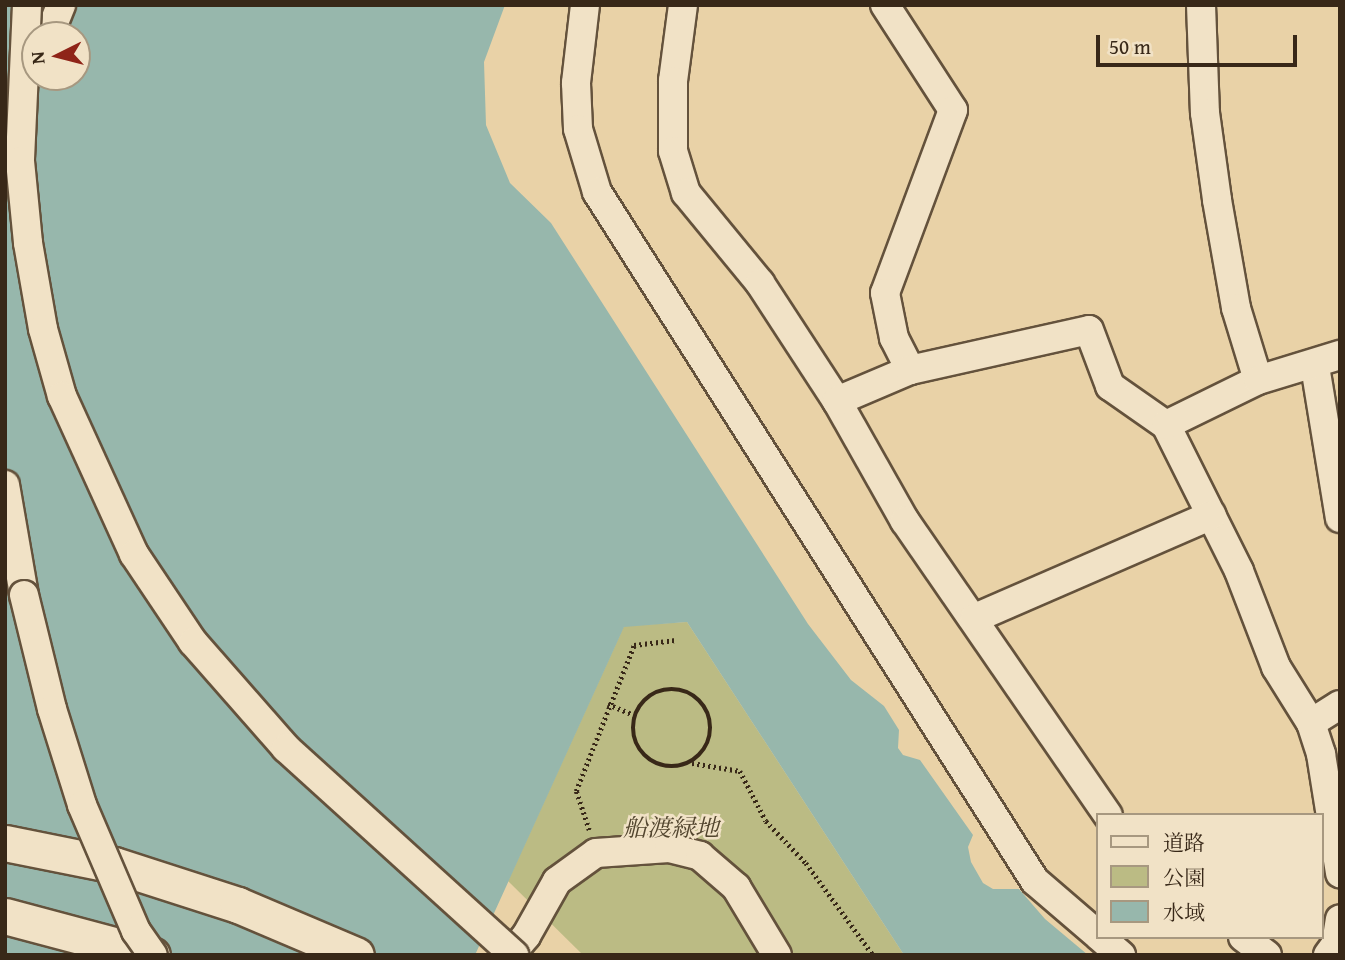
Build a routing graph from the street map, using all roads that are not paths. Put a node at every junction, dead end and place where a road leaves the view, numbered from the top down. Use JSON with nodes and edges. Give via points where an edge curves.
{"nodes":[{"id":1,"x":27,"y":5,"type":"edge"},
{"id":2,"x":586,"y":5,"type":"edge"},
{"id":3,"x":683,"y":5,"type":"edge"},
{"id":4,"x":884,"y":5,"type":"edge"},
{"id":5,"x":1201,"y":5,"type":"edge"},
{"id":6,"x":26,"y":91,"type":"edge"},
{"id":7,"x":5,"y":136,"type":"edge"},
{"id":8,"x":1327,"y":360,"type":"edge"},
{"id":9,"x":910,"y":370,"type":"junction"},
{"id":10,"x":1258,"y":380,"type":"junction"},
{"id":11,"x":837,"y":401,"type":"junction"},
{"id":12,"x":1166,"y":425,"type":"junction"},
{"id":13,"x":5,"y":485,"type":"edge"},
{"id":14,"x":1212,"y":514,"type":"junction"},
{"id":15,"x":1340,"y":518,"type":"edge"},
{"id":16,"x":975,"y":618,"type":"junction"},
{"id":17,"x":1340,"y":705,"type":"edge"},
{"id":18,"x":1311,"y":723,"type":"junction"},
{"id":19,"x":1107,"y":813,"type":"edge"},
{"id":20,"x":5,"y":843,"type":"edge"},
{"id":21,"x":1340,"y":873,"type":"edge"},
{"id":22,"x":5,"y":915,"type":"edge"},
{"id":23,"x":1340,"y":919,"type":"edge"},
{"id":24,"x":1096,"y":933,"type":"edge"},
{"id":25,"x":1102,"y":939,"type":"edge"},
{"id":26,"x":1246,"y":939,"type":"edge"},
{"id":27,"x":152,"y":955,"type":"edge"},
{"id":28,"x":356,"y":955,"type":"edge"},
{"id":29,"x":512,"y":955,"type":"edge"},
{"id":30,"x":777,"y":955,"type":"edge"},
{"id":31,"x":1121,"y":955,"type":"edge"},
{"id":32,"x":1267,"y":955,"type":"edge"},
{"id":33,"x":1328,"y":955,"type":"edge"}],
"edges":[{"from":1,"to":29,"type":"street","bridge":true,"via":[[20,161],[43,329],[62,396],[134,554],[193,642],[286,748]]},
{"from":2,"to":24,"type":"street","via":[[576,83],[578,129],[597,192],[1035,881]]},
{"from":3,"to":11,"type":"street","via":[[673,81],[673,151],[687,193],[760,283]]},
{"from":4,"to":9,"type":"street","via":[[953,110],[885,293],[894,338]]},
{"from":5,"to":10,"type":"street","via":[[1205,113],[1217,200],[1236,309]]},
{"from":6,"to":7,"type":"street","bridge":true},
{"from":8,"to":10,"type":"street"},
{"from":8,"to":15,"type":"street"},
{"from":9,"to":11,"type":"street"},
{"from":9,"to":12,"type":"street","via":[[1088,330],[1110,386]]},
{"from":10,"to":12,"type":"street"},
{"from":11,"to":16,"type":"street","via":[[905,521]]},
{"from":12,"to":14,"type":"street"},
{"from":13,"to":27,"type":"street","bridge":true,"via":[[24,595],[82,805],[136,931]]},
{"from":14,"to":16,"type":"street"},
{"from":14,"to":18,"type":"street","via":[[1276,667]]},
{"from":16,"to":19,"type":"street"},
{"from":17,"to":18,"type":"street"},
{"from":18,"to":21,"type":"street","via":[[1321,754]]},
{"from":20,"to":28,"type":"street","via":[[139,873],[238,905]]},
{"from":22,"to":27,"type":"street"},
{"from":23,"to":33,"type":"street","via":[[1336,944]]},
{"from":25,"to":31,"type":"street"},
{"from":26,"to":32,"type":"street"},
{"from":29,"to":30,"type":"street","via":[[557,881],[596,853],[669,848],[700,856],[736,887]]}]}
